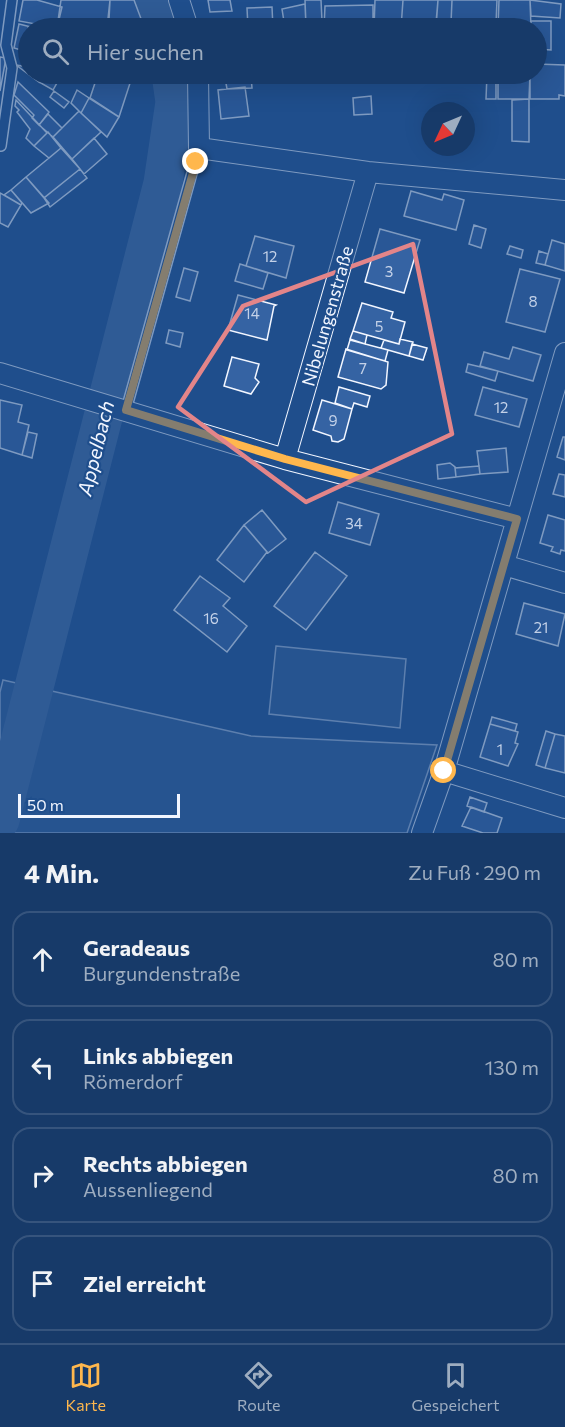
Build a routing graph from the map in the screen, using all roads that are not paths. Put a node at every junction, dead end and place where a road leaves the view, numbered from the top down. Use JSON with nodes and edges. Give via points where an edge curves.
{"nodes":[{"id":1,"x":12,"y":0,"type":"edge"},
{"id":2,"x":179,"y":0,"type":"edge"},
{"id":3,"x":185,"y":18,"type":"edge"},
{"id":4,"x":198,"y":84,"type":"edge"},
{"id":5,"x":1,"y":146,"type":"edge"},
{"id":6,"x":199,"y":148,"type":"junction"},
{"id":7,"x":369,"y":172,"type":"junction"},
{"id":8,"x":565,"y":190,"type":"edge"},
{"id":9,"x":565,"y":353,"type":"edge"},
{"id":10,"x":0,"y":373,"type":"edge"},
{"id":11,"x":126,"y":410,"type":"junction"},
{"id":12,"x":285,"y":459,"type":"junction"},
{"id":13,"x":517,"y":519,"type":"junction"},
{"id":14,"x":504,"y":565,"type":"junction"},
{"id":15,"x":565,"y":583,"type":"edge"},
{"id":16,"x":444,"y":771,"type":"junction"},
{"id":17,"x":565,"y":808,"type":"edge"},
{"id":18,"x":422,"y":833,"type":"edge"}],
"edges":[{"from":1,"to":5,"type":"lane","via":[[6,45],[12,68]]},
{"from":2,"to":3,"type":"street"},
{"from":4,"to":6,"type":"street"},
{"from":6,"to":7,"type":"street"},
{"from":6,"to":11,"type":"lane"},
{"from":7,"to":8,"type":"street"},
{"from":7,"to":12,"type":"street","name":"Nibelungenstraße"},
{"from":9,"to":13,"type":"street"},
{"from":10,"to":11,"type":"street"},
{"from":11,"to":12,"type":"street"},
{"from":12,"to":13,"type":"street"},
{"from":13,"to":14,"type":"street"},
{"from":14,"to":15,"type":"street"},
{"from":14,"to":16,"type":"street"},
{"from":16,"to":17,"type":"street"},
{"from":16,"to":18,"type":"street"}]}
